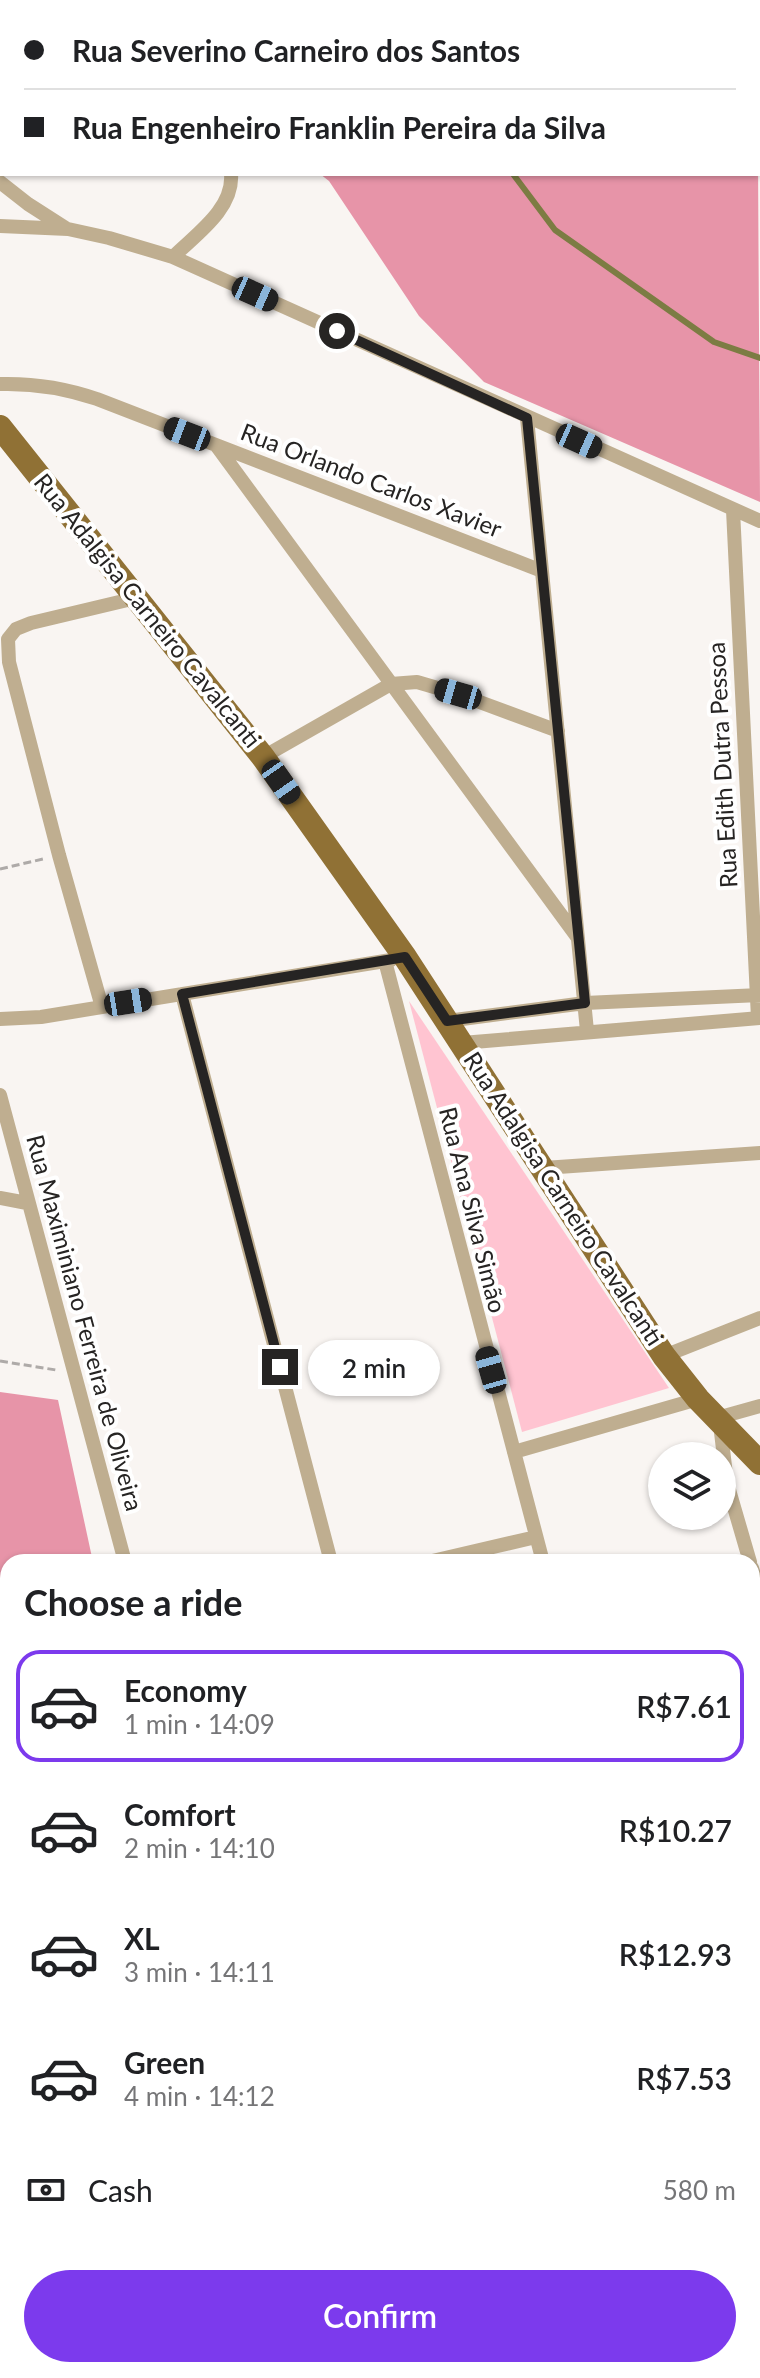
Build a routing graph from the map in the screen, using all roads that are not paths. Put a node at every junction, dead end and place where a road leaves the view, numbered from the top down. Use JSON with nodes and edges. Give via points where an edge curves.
{"nodes":[{"id":1,"x":231,"y":176,"type":"edge"},
{"id":2,"x":0,"y":182,"type":"edge"},
{"id":3,"x":0,"y":226,"type":"edge"},
{"id":4,"x":68,"y":229,"type":"junction"},
{"id":5,"x":173,"y":257,"type":"junction"},
{"id":6,"x":0,"y":384,"type":"edge"},
{"id":7,"x":527,"y":418,"type":"junction"},
{"id":8,"x":0,"y":427,"type":"edge"},
{"id":9,"x":216,"y":445,"type":"junction"},
{"id":10,"x":733,"y":510,"type":"junction"},
{"id":11,"x":760,"y":521,"type":"edge"},
{"id":12,"x":542,"y":571,"type":"junction"},
{"id":13,"x":136,"y":598,"type":"junction"},
{"id":14,"x":391,"y":684,"type":"junction"},
{"id":15,"x":558,"y":731,"type":"junction"},
{"id":16,"x":263,"y":757,"type":"junction"},
{"id":17,"x":578,"y":938,"type":"junction"},
{"id":18,"x":395,"y":959,"type":"junction"},
{"id":19,"x":182,"y":994,"type":"junction"},
{"id":20,"x":758,"y":995,"type":"edge"},
{"id":21,"x":585,"y":1003,"type":"junction"},
{"id":22,"x":102,"y":1007,"type":"junction"},
{"id":23,"x":759,"y":1018,"type":"edge"},
{"id":24,"x":0,"y":1019,"type":"edge"},
{"id":25,"x":447,"y":1021,"type":"junction"},
{"id":26,"x":587,"y":1031,"type":"junction"},
{"id":27,"x":462,"y":1043,"type":"junction"},
{"id":28,"x":0,"y":1095,"type":"edge"},
{"id":29,"x":760,"y":1153,"type":"edge"},
{"id":30,"x":544,"y":1168,"type":"junction"},
{"id":31,"x":0,"y":1198,"type":"edge"},
{"id":32,"x":27,"y":1203,"type":"junction"},
{"id":33,"x":760,"y":1318,"type":"edge"},
{"id":34,"x":664,"y":1356,"type":"junction"},
{"id":35,"x":698,"y":1399,"type":"junction"},
{"id":36,"x":760,"y":1406,"type":"edge"},
{"id":37,"x":718,"y":1421,"type":"junction"},
{"id":38,"x":514,"y":1452,"type":"junction"},
{"id":39,"x":760,"y":1463,"type":"edge"},
{"id":40,"x":536,"y":1537,"type":"junction"},
{"id":41,"x":123,"y":1554,"type":"edge"},
{"id":42,"x":329,"y":1554,"type":"edge"},
{"id":43,"x":463,"y":1554,"type":"edge"},
{"id":44,"x":541,"y":1554,"type":"edge"},
{"id":45,"x":748,"y":1554,"type":"edge"}],
"edges":[{"from":1,"to":5,"type":"street","via":[[224,206]]},
{"from":2,"to":4,"type":"street"},
{"from":3,"to":4,"type":"street"},
{"from":4,"to":5,"type":"street"},
{"from":5,"to":7,"type":"street"},
{"from":6,"to":9,"type":"street","name":"Rua Orlando Carlos Xavier","via":[[65,388]]},
{"from":7,"to":10,"type":"street"},
{"from":7,"to":12,"type":"street"},
{"from":8,"to":13,"type":"main road","name":"Rua Adalgisa Carneiro Cavalcanti"},
{"from":9,"to":12,"type":"street","name":"Rua Orlando Carlos Xavier"},
{"from":9,"to":14,"type":"street"},
{"from":10,"to":11,"type":"street"},
{"from":10,"to":20,"type":"street","name":"Rua Edith Dutra Pessoa"},
{"from":12,"to":15,"type":"street"},
{"from":13,"to":16,"type":"main road","name":"Rua Adalgisa Carneiro Cavalcanti"},
{"from":13,"to":22,"type":"street","via":[[31,623],[8,639],[59,855]]},
{"from":14,"to":15,"type":"street","via":[[417,682]]},
{"from":14,"to":16,"type":"street"},
{"from":14,"to":17,"type":"street"},
{"from":15,"to":17,"type":"street"},
{"from":16,"to":18,"type":"main road","name":"Rua Adalgisa Carneiro Cavalcanti"},
{"from":17,"to":21,"type":"street"},
{"from":18,"to":19,"type":"street"},
{"from":18,"to":25,"type":"main road","name":"Rua Adalgisa Carneiro Cavalcanti"},
{"from":18,"to":38,"type":"street","name":"Rua Ana Silva Simão","via":[[476,1316]]},
{"from":19,"to":22,"type":"street"},
{"from":19,"to":42,"type":"street"},
{"from":20,"to":21,"type":"street"},
{"from":20,"to":23,"type":"street","name":"Rua Edith Dutra Pessoa"},
{"from":21,"to":25,"type":"street"},
{"from":21,"to":26,"type":"street"},
{"from":22,"to":24,"type":"street"},
{"from":23,"to":26,"type":"street"},
{"from":25,"to":27,"type":"main road","name":"Rua Adalgisa Carneiro Cavalcanti"},
{"from":26,"to":27,"type":"street"},
{"from":27,"to":30,"type":"main road","name":"Rua Adalgisa Carneiro Cavalcanti"},
{"from":28,"to":32,"type":"street","name":"Rua Maximiniano Ferreira de Oliveira"},
{"from":29,"to":30,"type":"street"},
{"from":30,"to":34,"type":"main road","name":"Rua Adalgisa Carneiro Cavalcanti"},
{"from":31,"to":32,"type":"street"},
{"from":32,"to":41,"type":"street","name":"Rua Maximiniano Ferreira de Oliveira"},
{"from":33,"to":34,"type":"street"},
{"from":34,"to":35,"type":"main road","name":"Rua Adalgisa Carneiro Cavalcanti"},
{"from":35,"to":37,"type":"main road","name":"Rua Adalgisa Carneiro Cavalcanti"},
{"from":35,"to":38,"type":"street"},
{"from":36,"to":37,"type":"street"},
{"from":37,"to":39,"type":"main road","name":"Rua Adalgisa Carneiro Cavalcanti"},
{"from":37,"to":45,"type":"street","via":[[727,1483]]},
{"from":38,"to":40,"type":"street","name":"Rua Ana Silva Simão"},
{"from":40,"to":43,"type":"street"},
{"from":40,"to":44,"type":"street","name":"Rua Ana Silva Simão"}]}
